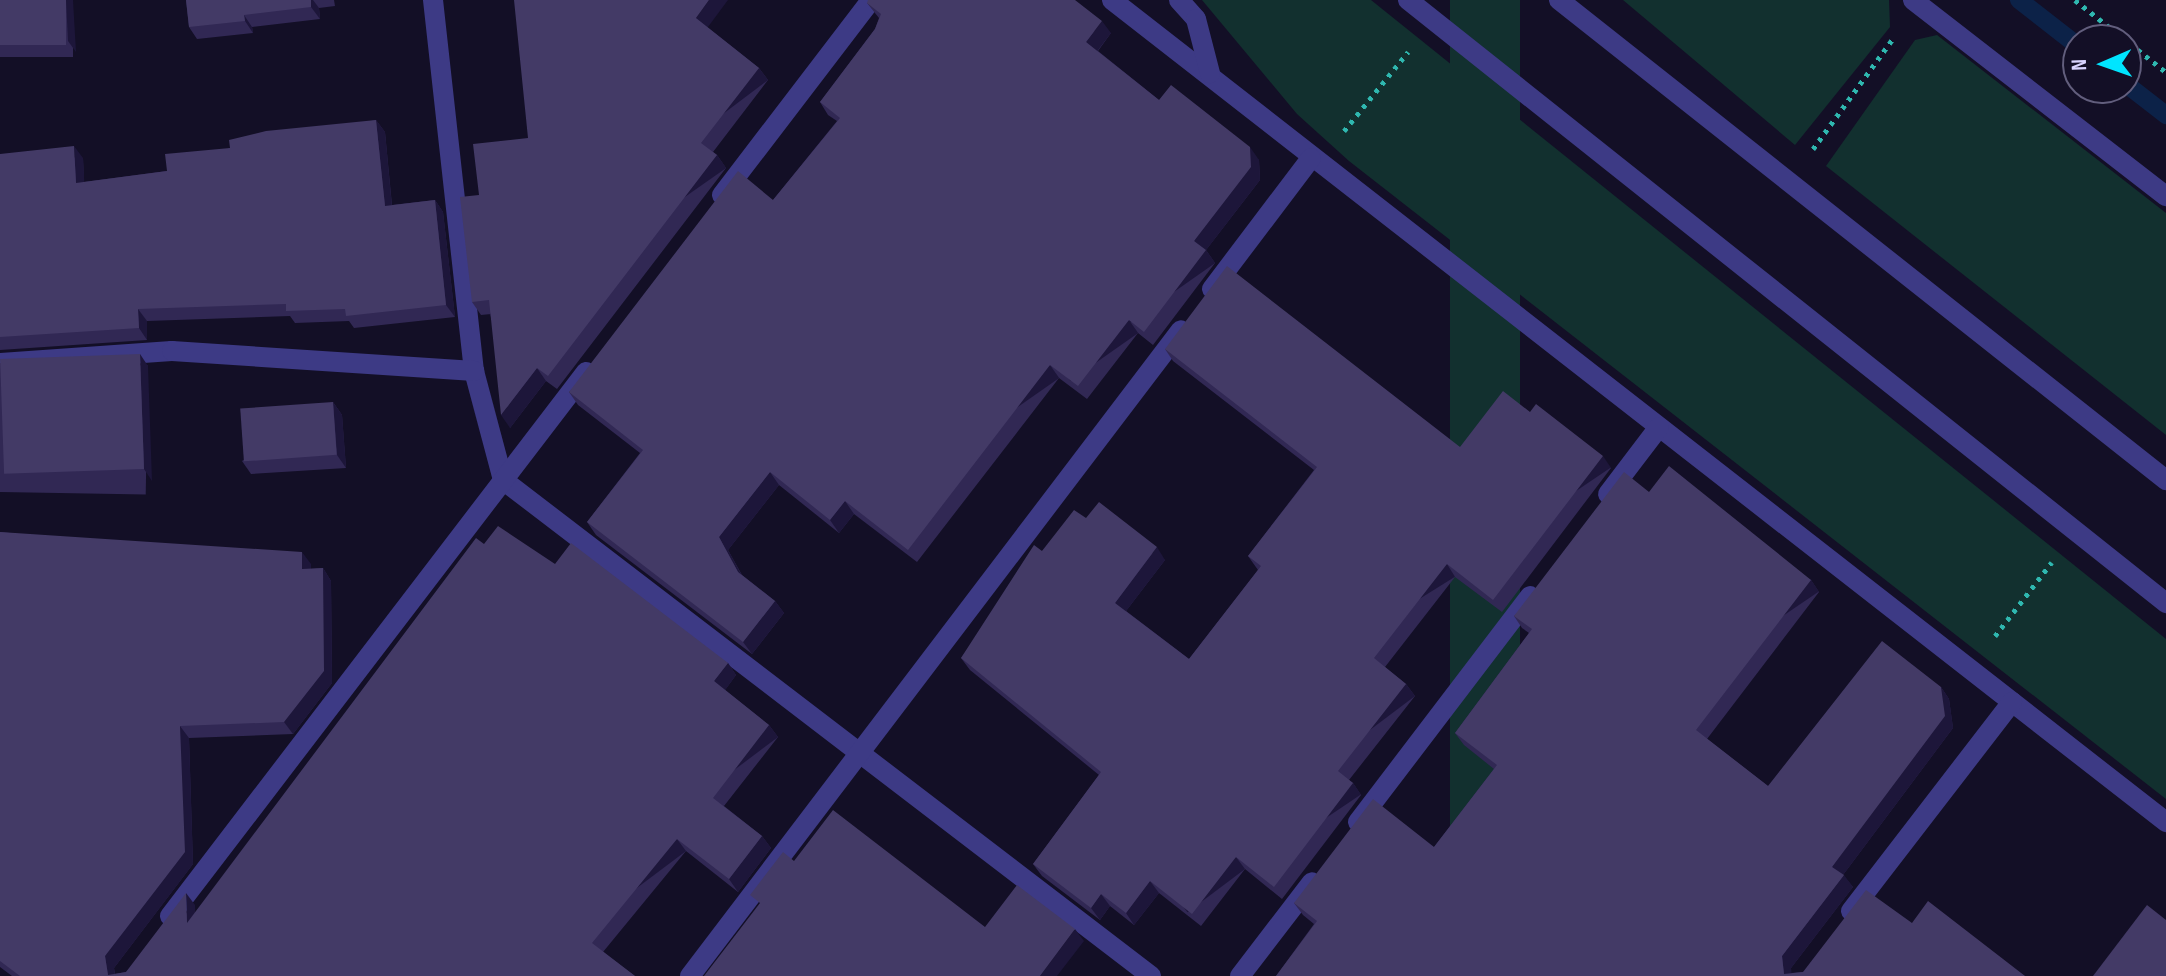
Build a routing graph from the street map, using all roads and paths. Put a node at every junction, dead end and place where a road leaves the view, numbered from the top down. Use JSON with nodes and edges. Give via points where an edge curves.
{"nodes":[{"id":1,"x":433,"y":0,"type":"edge"},
{"id":2,"x":871,"y":0,"type":"edge"},
{"id":3,"x":1112,"y":0,"type":"edge"},
{"id":4,"x":1179,"y":0,"type":"edge"},
{"id":5,"x":1408,"y":0,"type":"edge"},
{"id":6,"x":1559,"y":0,"type":"edge"},
{"id":7,"x":2075,"y":0,"type":"edge"},
{"id":8,"x":1915,"y":2,"type":"edge"},
{"id":9,"x":1433,"y":21,"type":"junction"},
{"id":10,"x":2166,"y":72,"type":"edge"},
{"id":11,"x":1210,"y":73,"type":"junction"},
{"id":12,"x":1314,"y":160,"type":"junction"},
{"id":13,"x":1789,"y":182,"type":"junction"},
{"id":14,"x":2166,"y":196,"type":"edge"},
{"id":15,"x":707,"y":215,"type":"edge"},
{"id":16,"x":600,"y":354,"type":"edge"},
{"id":17,"x":0,"y":363,"type":"edge"},
{"id":18,"x":474,"y":371,"type":"junction"},
{"id":19,"x":1659,"y":427,"type":"junction"},
{"id":20,"x":503,"y":480,"type":"junction"},
{"id":21,"x":2166,"y":480,"type":"edge"},
{"id":22,"x":1592,"y":515,"type":"edge"},
{"id":23,"x":1544,"y":577,"type":"edge"},
{"id":24,"x":2166,"y":603,"type":"edge"},
{"id":25,"x":2012,"y":702,"type":"junction"},
{"id":26,"x":861,"y":754,"type":"junction"},
{"id":27,"x":2166,"y":822,"type":"edge"},
{"id":28,"x":1344,"y":839,"type":"edge"},
{"id":29,"x":1325,"y":864,"type":"edge"},
{"id":30,"x":1838,"y":928,"type":"edge"},
{"id":31,"x":153,"y":938,"type":"edge"},
{"id":32,"x":690,"y":976,"type":"edge"},
{"id":33,"x":1151,"y":976,"type":"edge"},
{"id":34,"x":1240,"y":976,"type":"edge"}],
"edges":[{"from":1,"to":18,"type":"street"},
{"from":2,"to":15,"type":"street"},
{"from":3,"to":11,"type":"street"},
{"from":4,"to":11,"type":"street","via":[[1196,19]]},
{"from":5,"to":9,"type":"street"},
{"from":6,"to":13,"type":"street"},
{"from":7,"to":10,"type":"path"},
{"from":8,"to":13,"type":"path"},
{"from":8,"to":14,"type":"street"},
{"from":9,"to":12,"type":"path"},
{"from":9,"to":24,"type":"street"},
{"from":11,"to":12,"type":"street"},
{"from":12,"to":19,"type":"street"},
{"from":12,"to":26,"type":"street"},
{"from":13,"to":21,"type":"street"},
{"from":16,"to":20,"type":"street"},
{"from":17,"to":18,"type":"street","via":[[172,351]]},
{"from":18,"to":20,"type":"street"},
{"from":19,"to":22,"type":"street"},
{"from":19,"to":25,"type":"street"},
{"from":20,"to":26,"type":"street"},
{"from":20,"to":31,"type":"street"},
{"from":23,"to":28,"type":"street"},
{"from":25,"to":27,"type":"street"},
{"from":25,"to":30,"type":"street"},
{"from":26,"to":32,"type":"street"},
{"from":26,"to":33,"type":"street"},
{"from":29,"to":34,"type":"street"}]}
